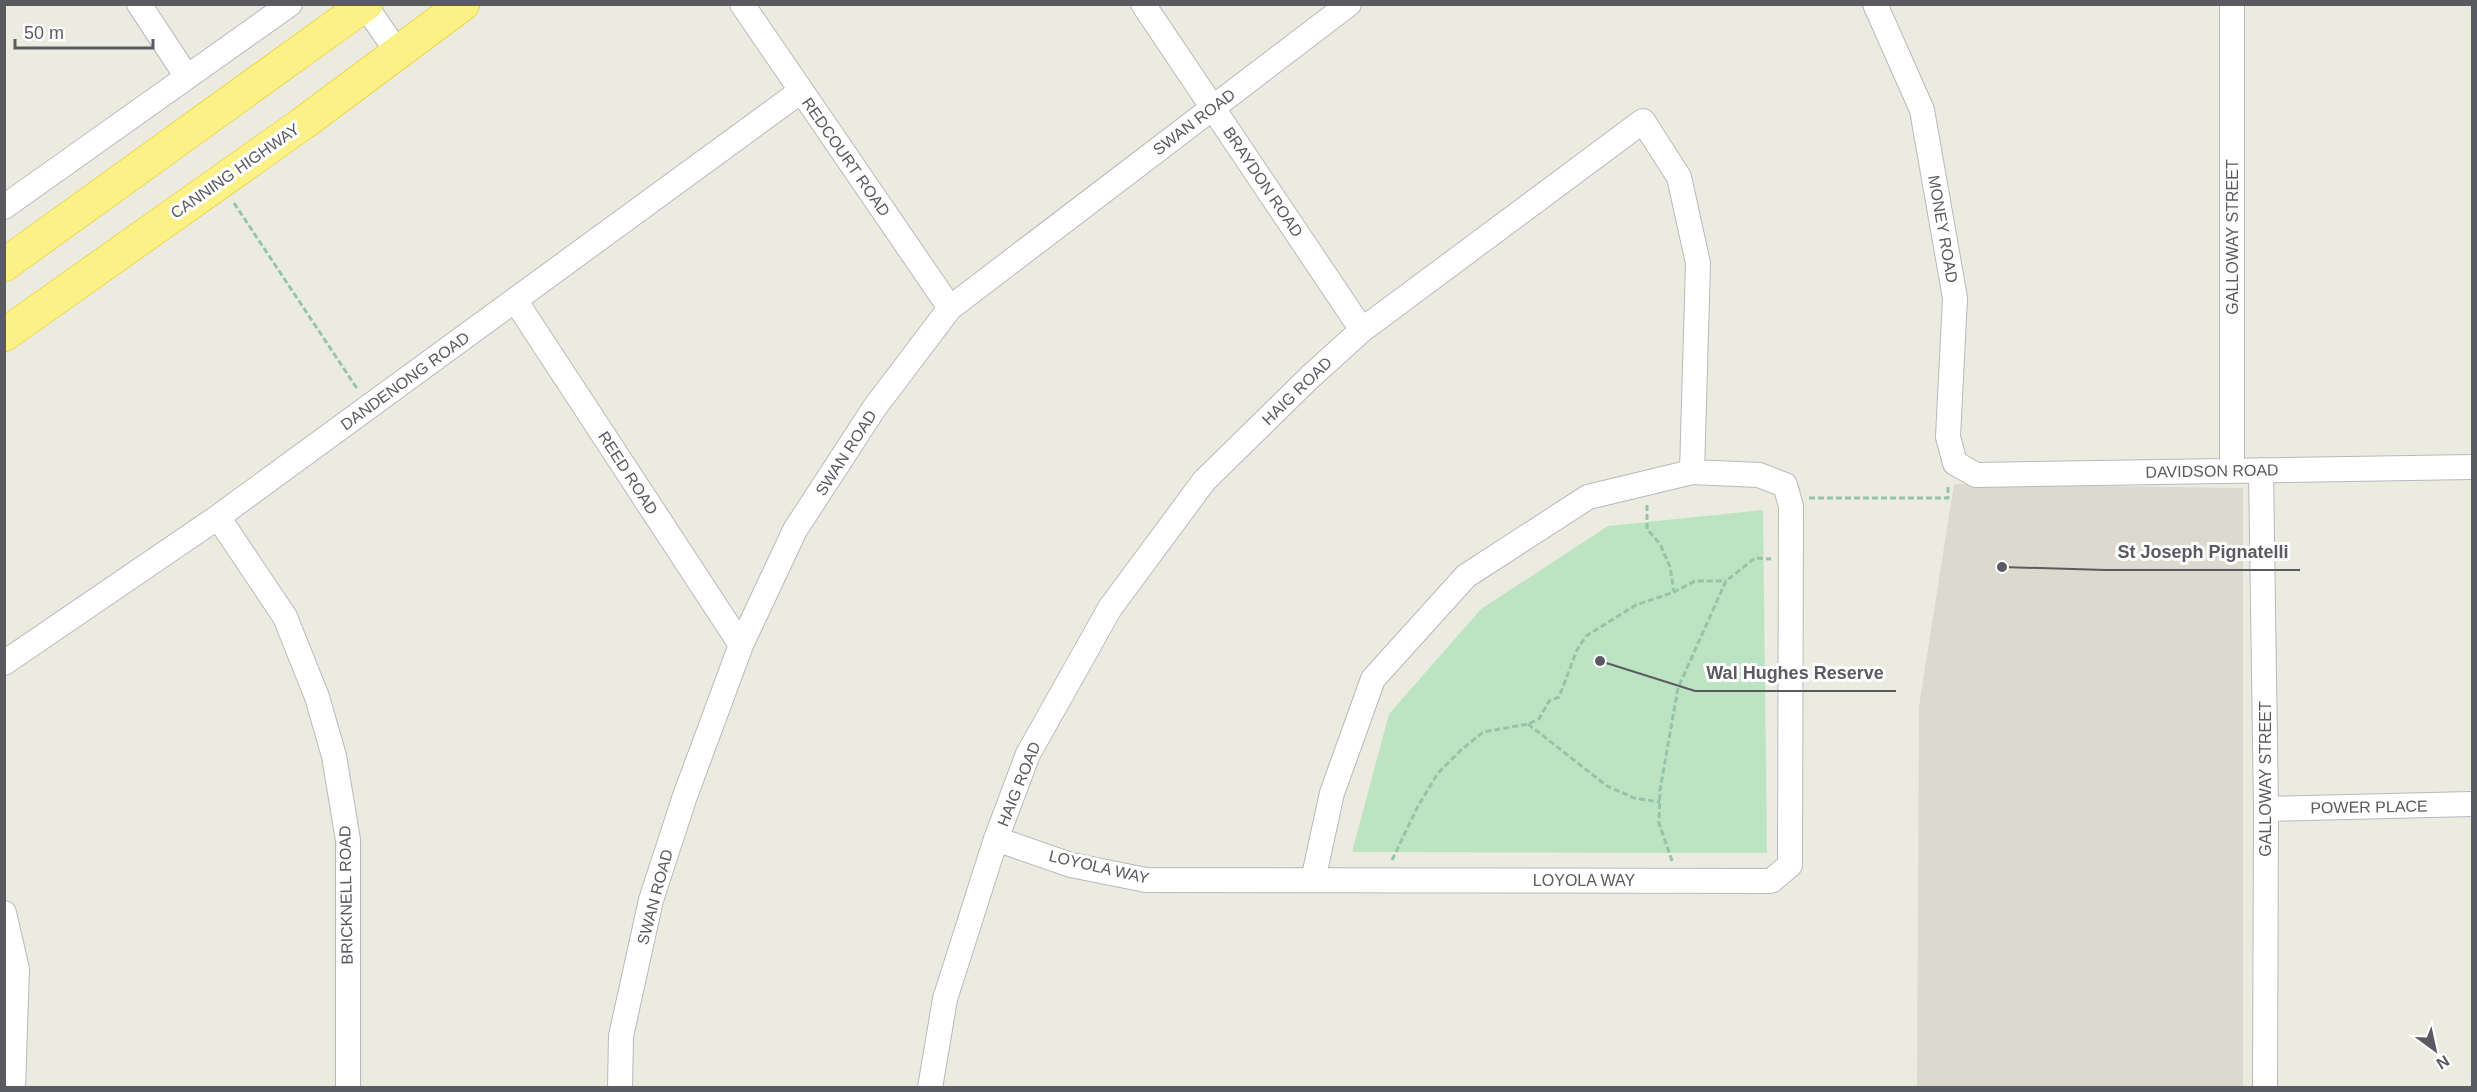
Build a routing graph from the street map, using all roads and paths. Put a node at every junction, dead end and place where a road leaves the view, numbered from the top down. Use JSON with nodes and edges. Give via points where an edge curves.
{"nodes":[{"id":1,"x":140,"y":4,"type":"edge"},
{"id":2,"x":290,"y":4,"type":"edge"},
{"id":3,"x":463,"y":4,"type":"edge"},
{"id":4,"x":742,"y":4,"type":"edge"},
{"id":5,"x":1143,"y":4,"type":"edge"},
{"id":6,"x":1349,"y":4,"type":"edge"},
{"id":7,"x":1875,"y":4,"type":"edge"},
{"id":8,"x":2232,"y":4,"type":"edge"},
{"id":9,"x":365,"y":5,"type":"edge"},
{"id":10,"x":398,"y":53,"type":"junction"},
{"id":11,"x":187,"y":77,"type":"junction"},
{"id":12,"x":801,"y":91,"type":"junction"},
{"id":13,"x":1212,"y":108,"type":"junction"},
{"id":14,"x":229,"y":197,"type":"dead end"},
{"id":15,"x":4,"y":207,"type":"edge"},
{"id":16,"x":4,"y":265,"type":"edge"},
{"id":17,"x":515,"y":300,"type":"junction"},
{"id":18,"x":950,"y":308,"type":"junction"},
{"id":19,"x":1362,"y":330,"type":"junction"},
{"id":20,"x":4,"y":335,"type":"edge"},
{"id":21,"x":369,"y":407,"type":"junction"},
{"id":22,"x":1955,"y":463,"type":"junction"},
{"id":23,"x":2472,"y":467,"type":"edge"},
{"id":24,"x":2232,"y":470,"type":"junction"},
{"id":25,"x":2261,"y":470,"type":"junction"},
{"id":26,"x":1692,"y":472,"type":"junction"},
{"id":27,"x":1646,"y":483,"type":"junction"},
{"id":28,"x":1787,"y":493,"type":"junction"},
{"id":29,"x":218,"y":517,"type":"junction"},
{"id":30,"x":1791,"y":560,"type":"junction"},
{"id":31,"x":1726,"y":581,"type":"junction"},
{"id":32,"x":1674,"y":592,"type":"junction"},
{"id":33,"x":741,"y":645,"type":"junction"},
{"id":34,"x":4,"y":663,"type":"edge"},
{"id":35,"x":1528,"y":724,"type":"junction"},
{"id":36,"x":1660,"y":801,"type":"junction"},
{"id":37,"x":2472,"y":804,"type":"edge"},
{"id":38,"x":2266,"y":808,"type":"junction"},
{"id":39,"x":996,"y":839,"type":"junction"},
{"id":40,"x":1313,"y":880,"type":"junction"},
{"id":41,"x":1388,"y":880,"type":"junction"},
{"id":42,"x":1680,"y":881,"type":"junction"},
{"id":43,"x":4,"y":913,"type":"edge"},
{"id":44,"x":13,"y":1088,"type":"edge"},
{"id":45,"x":348,"y":1088,"type":"edge"},
{"id":46,"x":620,"y":1088,"type":"edge"},
{"id":47,"x":930,"y":1088,"type":"edge"},
{"id":48,"x":2265,"y":1088,"type":"edge"}],
"edges":[{"from":1,"to":11,"type":"street"},
{"from":2,"to":11,"type":"street"},
{"from":3,"to":10,"type":"highway","name":"CANNING HIGHWAY"},
{"from":4,"to":12,"type":"street","name":"REDCOURT ROAD"},
{"from":5,"to":13,"type":"street","name":"BRAYDON ROAD"},
{"from":6,"to":13,"type":"street","name":"SWAN ROAD"},
{"from":7,"to":22,"type":"street","name":"MONEY ROAD","via":[[1922,110],[1955,298],[1948,437]]},
{"from":8,"to":24,"type":"street","name":"GALLOWAY STREET"},
{"from":9,"to":10,"type":"street"},
{"from":9,"to":16,"type":"highway"},
{"from":10,"to":20,"type":"highway","name":"CANNING HIGHWAY"},
{"from":11,"to":15,"type":"street"},
{"from":12,"to":17,"type":"street","name":"DANDENONG ROAD"},
{"from":12,"to":18,"type":"street","name":"REDCOURT ROAD"},
{"from":13,"to":18,"type":"street","name":"SWAN ROAD"},
{"from":13,"to":19,"type":"street","name":"BRAYDON ROAD"},
{"from":14,"to":21,"type":"path"},
{"from":17,"to":21,"type":"street","name":"DANDENONG ROAD"},
{"from":17,"to":33,"type":"street","name":"REED ROAD"},
{"from":18,"to":33,"type":"street","name":"SWAN ROAD","via":[[875,407],[795,530]]},
{"from":19,"to":26,"type":"street","name":"HAIG ROAD","via":[[1643,121],[1679,177],[1698,263]]},
{"from":19,"to":39,"type":"street","name":"HAIG ROAD","via":[[1204,481],[1110,608],[1028,754]]},
{"from":21,"to":29,"type":"street","name":"DANDENONG ROAD"},
{"from":22,"to":24,"type":"street","name":"DAVIDSON ROAD","via":[[1976,475]]},
{"from":22,"to":28,"type":"path","via":[[1948,498]]},
{"from":23,"to":25,"type":"street","name":"DAVIDSON ROAD"},
{"from":24,"to":25,"type":"street","name":"DAVIDSON ROAD"},
{"from":25,"to":38,"type":"street","name":"GALLOWAY STREET"},
{"from":26,"to":27,"type":"street"},
{"from":26,"to":28,"type":"street","via":[[1759,475]]},
{"from":27,"to":32,"type":"path","via":[[1647,530],[1660,544],[1670,567]]},
{"from":27,"to":40,"type":"street","via":[[1588,497],[1466,576],[1373,679],[1332,793]]},
{"from":28,"to":30,"type":"street","name":"LOYOLA WAY"},
{"from":29,"to":34,"type":"street","name":"DANDENONG ROAD"},
{"from":29,"to":45,"type":"street","name":"BRICKNELL ROAD","via":[[285,617],[317,697],[334,756],[348,840]]},
{"from":30,"to":31,"type":"path","via":[[1755,558]]},
{"from":30,"to":42,"type":"street","name":"LOYOLA WAY","via":[[1790,866],[1771,881]]},
{"from":31,"to":32,"type":"path","via":[[1695,581]]},
{"from":31,"to":36,"type":"path","via":[[1678,688]]},
{"from":32,"to":35,"type":"path","via":[[1636,605],[1586,636],[1559,697],[1549,701],[1539,719]]},
{"from":33,"to":46,"type":"street","name":"SWAN ROAD","via":[[651,900],[621,1036]]},
{"from":35,"to":36,"type":"path","via":[[1607,786],[1634,798]]},
{"from":35,"to":41,"type":"path","via":[[1483,732],[1438,773],[1400,841]]},
{"from":36,"to":42,"type":"path","via":[[1659,823]]},
{"from":37,"to":38,"type":"street","name":"POWER PLACE"},
{"from":38,"to":48,"type":"street","name":"GALLOWAY STREET"},
{"from":39,"to":40,"type":"street","name":"LOYOLA WAY","via":[[1071,864],[1146,880]]},
{"from":39,"to":47,"type":"street","name":"HAIG ROAD","via":[[945,999]]},
{"from":40,"to":41,"type":"street","name":"LOYOLA WAY"},
{"from":41,"to":42,"type":"street","name":"LOYOLA WAY"},
{"from":43,"to":44,"type":"street","via":[[17,969]]}]}
